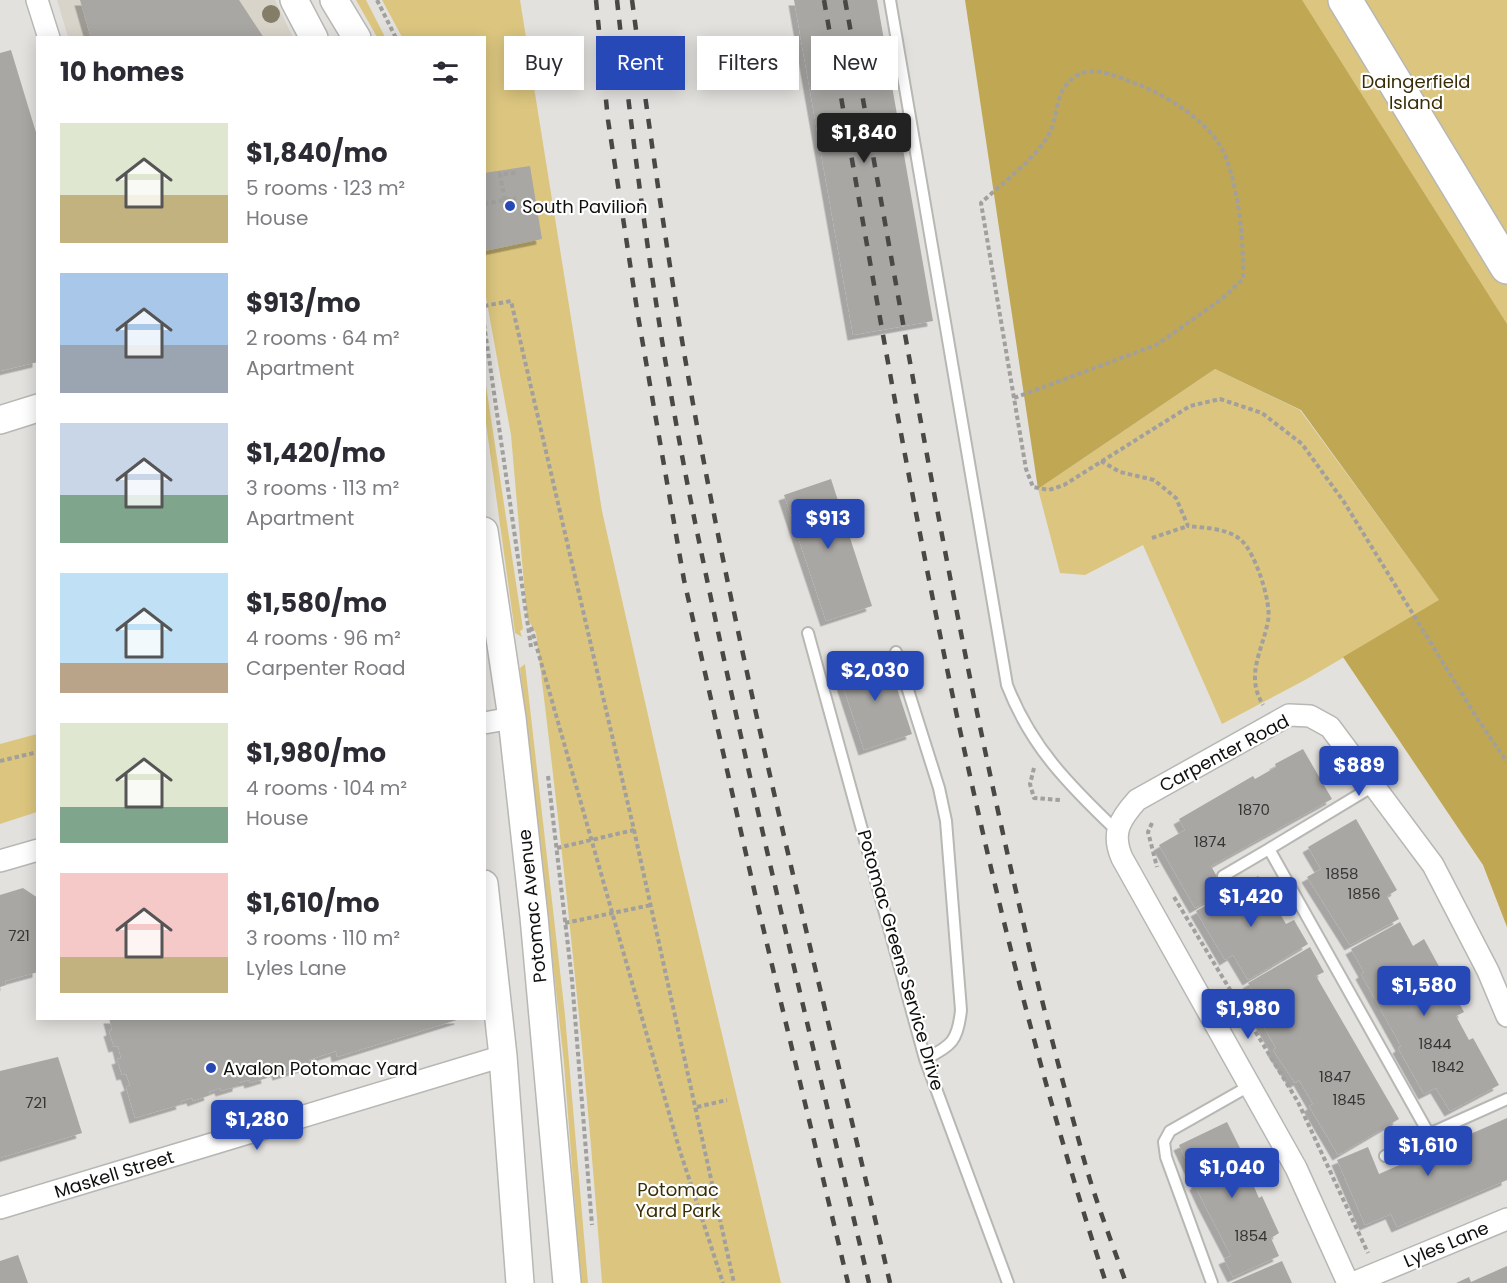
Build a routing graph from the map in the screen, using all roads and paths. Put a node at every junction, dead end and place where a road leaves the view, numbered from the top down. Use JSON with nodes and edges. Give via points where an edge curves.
{"nodes":[{"id":1,"x":37,"y":0,"type":"edge"},
{"id":2,"x":294,"y":0,"type":"edge"},
{"id":3,"x":334,"y":0,"type":"edge"},
{"id":4,"x":377,"y":0,"type":"edge"},
{"id":5,"x":890,"y":0,"type":"edge"},
{"id":6,"x":1345,"y":0,"type":"edge"},
{"id":7,"x":48,"y":36,"type":"edge"},
{"id":8,"x":313,"y":36,"type":"edge"},
{"id":9,"x":356,"y":36,"type":"edge"},
{"id":10,"x":395,"y":36,"type":"edge"},
{"id":11,"x":516,"y":173,"type":"dead end"},
{"id":12,"x":516,"y":198,"type":"dead end"},
{"id":13,"x":505,"y":200,"type":"junction"},
{"id":14,"x":486,"y":204,"type":"edge"},
{"id":15,"x":1507,"y":267,"type":"edge"},
{"id":16,"x":486,"y":306,"type":"edge"},
{"id":17,"x":1014,"y":398,"type":"junction"},
{"id":18,"x":36,"y":409,"type":"edge"},
{"id":19,"x":0,"y":420,"type":"edge"},
{"id":20,"x":1101,"y":461,"type":"junction"},
{"id":21,"x":1188,"y":526,"type":"junction"},
{"id":22,"x":1152,"y":538,"type":"dead end"},
{"id":23,"x":486,"y":544,"type":"edge"},
{"id":24,"x":527,"y":618,"type":"dead end"},
{"id":25,"x":808,"y":633,"type":"dead end"},
{"id":26,"x":896,"y":652,"type":"dead end"},
{"id":27,"x":512,"y":718,"type":"junction"},
{"id":28,"x":486,"y":723,"type":"edge"},
{"id":29,"x":1274,"y":724,"type":"junction"},
{"id":30,"x":36,"y":752,"type":"edge"},
{"id":31,"x":1045,"y":757,"type":"junction"},
{"id":32,"x":0,"y":761,"type":"edge"},
{"id":33,"x":1507,"y":762,"type":"edge"},
{"id":34,"x":1375,"y":785,"type":"junction"},
{"id":35,"x":1077,"y":792,"type":"junction"},
{"id":36,"x":1153,"y":820,"type":"dead end"},
{"id":37,"x":634,"y":830,"type":"junction"},
{"id":38,"x":1116,"y":830,"type":"junction"},
{"id":39,"x":590,"y":840,"type":"junction"},
{"id":40,"x":557,"y":848,"type":"dead end"},
{"id":41,"x":1269,"y":849,"type":"junction"},
{"id":42,"x":36,"y":851,"type":"edge"},
{"id":43,"x":0,"y":861,"type":"edge"},
{"id":44,"x":1162,"y":876,"type":"dead end"},
{"id":45,"x":1222,"y":876,"type":"dead end"},
{"id":46,"x":1173,"y":895,"type":"dead end"},
{"id":47,"x":486,"y":902,"type":"edge"},
{"id":48,"x":651,"y":904,"type":"junction"},
{"id":49,"x":610,"y":913,"type":"junction"},
{"id":50,"x":565,"y":923,"type":"dead end"},
{"id":51,"x":1507,"y":1016,"type":"edge"},
{"id":52,"x":503,"y":1056,"type":"junction"},
{"id":53,"x":925,"y":1059,"type":"junction"},
{"id":54,"x":1251,"y":1085,"type":"junction"},
{"id":55,"x":1507,"y":1099,"type":"edge"},
{"id":56,"x":728,"y":1100,"type":"dead end"},
{"id":57,"x":697,"y":1107,"type":"junction"},
{"id":58,"x":1429,"y":1134,"type":"junction"},
{"id":59,"x":1384,"y":1156,"type":"dead end"},
{"id":60,"x":0,"y":1208,"type":"edge"},
{"id":61,"x":1507,"y":1219,"type":"edge"},
{"id":62,"x":1377,"y":1273,"type":"junction"},
{"id":63,"x":520,"y":1283,"type":"edge"},
{"id":64,"x":567,"y":1283,"type":"edge"},
{"id":65,"x":723,"y":1283,"type":"edge"},
{"id":66,"x":734,"y":1283,"type":"edge"},
{"id":67,"x":1008,"y":1283,"type":"edge"},
{"id":68,"x":1212,"y":1283,"type":"edge"},
{"id":69,"x":1351,"y":1283,"type":"edge"}],
"edges":[{"from":1,"to":7,"type":"street"},
{"from":2,"to":8,"type":"street"},
{"from":3,"to":9,"type":"street"},
{"from":4,"to":10,"type":"path"},
{"from":5,"to":31,"type":"lane","via":[[1007,685],[1014,705]]},
{"from":6,"to":15,"type":"highway"},
{"from":11,"to":13,"type":"path","via":[[500,174]]},
{"from":12,"to":13,"type":"path"},
{"from":13,"to":14,"type":"path"},
{"from":16,"to":37,"type":"path","via":[[511,301]]},
{"from":17,"to":17,"type":"path","via":[[981,203],[1048,135],[1058,100],[1073,77],[1104,72],[1183,108],[1216,139],[1228,165],[1237,203],[1243,279],[1222,299],[1156,345]]},
{"from":17,"to":20,"type":"path","via":[[1026,469],[1033,487],[1049,490],[1064,485]]},
{"from":18,"to":19,"type":"street"},
{"from":20,"to":21,"type":"path","via":[[1120,472],[1154,480],[1176,498]]},
{"from":20,"to":33,"type":"path","via":[[1190,406],[1220,399],[1262,413],[1302,444],[1344,502]]},
{"from":21,"to":22,"type":"path"},
{"from":21,"to":29,"type":"path","via":[[1223,531],[1241,540],[1250,552],[1268,599],[1269,619],[1254,680],[1256,693]]},
{"from":23,"to":27,"type":"street","name":"Potomac Avenue"},
{"from":24,"to":39,"type":"path"},
{"from":25,"to":53,"type":"lane","name":"Potomac Greens Service Drive"},
{"from":26,"to":53,"type":"lane","via":[[946,821],[961,1010],[959,1029],[949,1047]]},
{"from":27,"to":28,"type":"street"},
{"from":27,"to":64,"type":"street","name":"Potomac Avenue"},
{"from":29,"to":34,"type":"street","name":"Carpenter Road","via":[[1289,715],[1310,716],[1330,727]]},
{"from":29,"to":38,"type":"street","name":"Carpenter Road","via":[[1137,800]]},
{"from":30,"to":32,"type":"path"},
{"from":31,"to":35,"type":"lane"},
{"from":31,"to":35,"type":"path","via":[[1031,776],[1034,798],[1054,801]]},
{"from":34,"to":41,"type":"lane"},
{"from":34,"to":51,"type":"street","name":"Carpenter Road","via":[[1433,865],[1488,970]]},
{"from":35,"to":38,"type":"lane"},
{"from":36,"to":44,"type":"path","via":[[1148,832]]},
{"from":37,"to":39,"type":"path"},
{"from":37,"to":48,"type":"path"},
{"from":38,"to":54,"type":"street","via":[[1122,858]]},
{"from":39,"to":40,"type":"path"},
{"from":39,"to":49,"type":"path"},
{"from":41,"to":45,"type":"lane"},
{"from":41,"to":58,"type":"lane"},
{"from":42,"to":43,"type":"street"},
{"from":46,"to":62,"type":"path","via":[[1298,1102]]},
{"from":47,"to":52,"type":"street"},
{"from":48,"to":49,"type":"path"},
{"from":48,"to":57,"type":"path"},
{"from":49,"to":50,"type":"path"},
{"from":49,"to":65,"type":"path"},
{"from":52,"to":60,"type":"street","name":"Maskell Street"},
{"from":52,"to":63,"type":"street"},
{"from":53,"to":67,"type":"lane","name":"Potomac Greens Service Drive"},
{"from":54,"to":68,"type":"lane","via":[[1170,1131],[1164,1142]]},
{"from":54,"to":69,"type":"street"},
{"from":55,"to":58,"type":"lane"},
{"from":56,"to":57,"type":"path"},
{"from":57,"to":66,"type":"path"},
{"from":58,"to":59,"type":"lane"},
{"from":61,"to":62,"type":"street","name":"Lyles Lane"},
{"from":62,"to":69,"type":"street","name":"Lyles Lane"}]}
